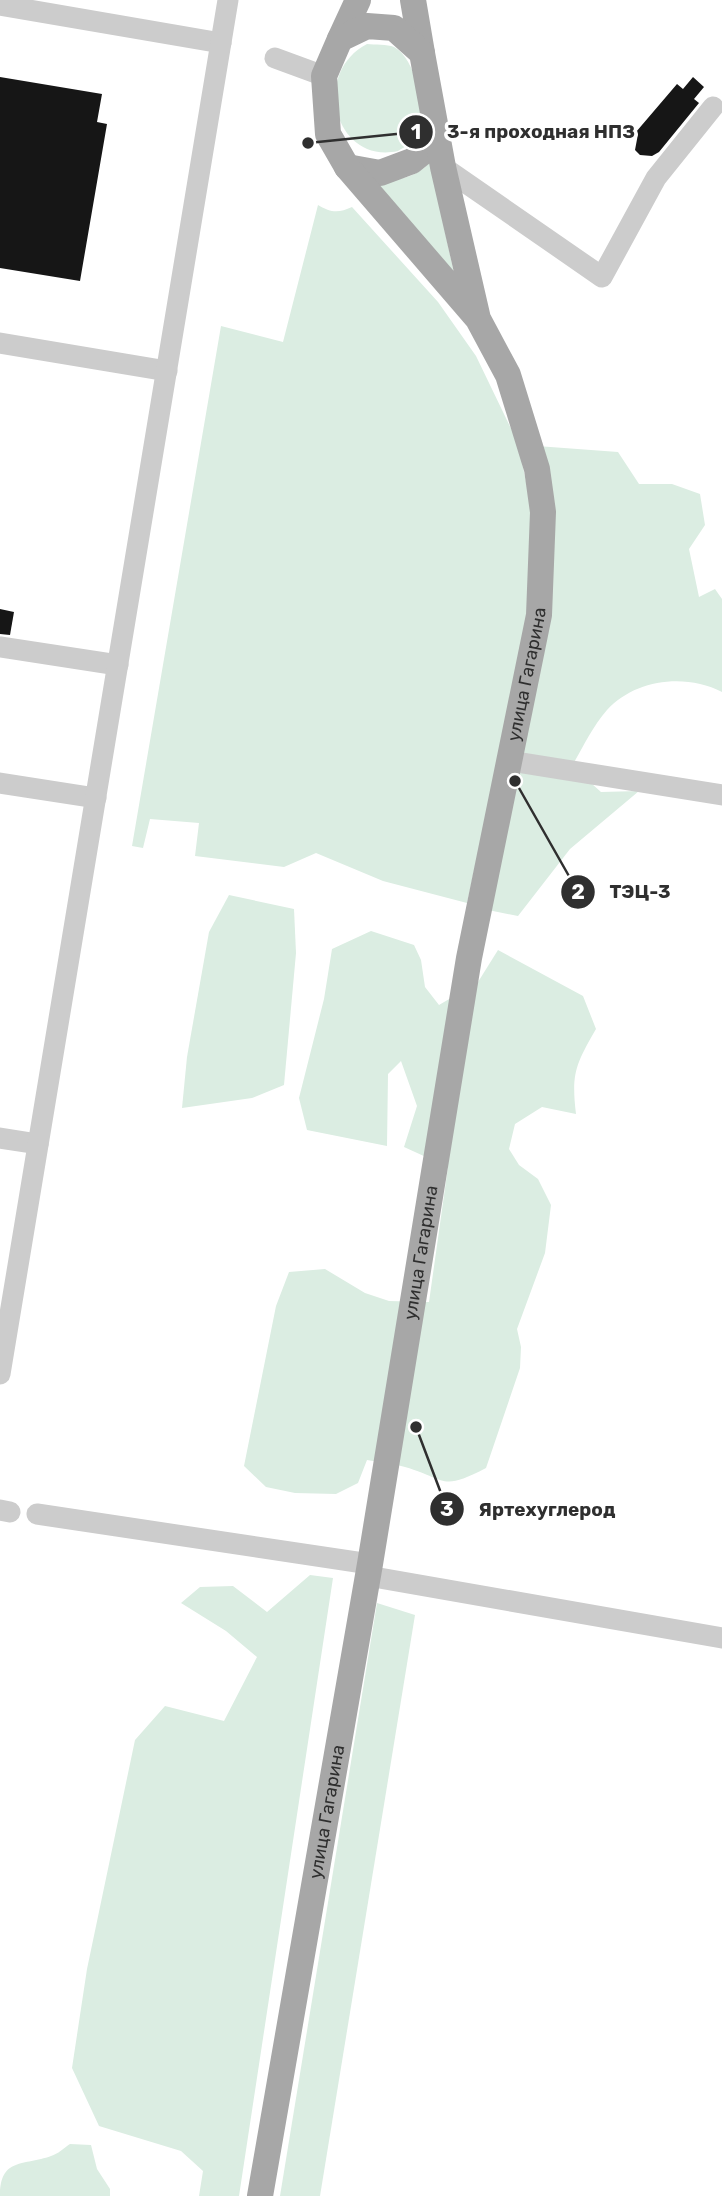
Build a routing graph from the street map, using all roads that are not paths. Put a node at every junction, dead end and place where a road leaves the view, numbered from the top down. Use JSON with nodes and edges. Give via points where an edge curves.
{"nodes":[{"id":1,"x":228,"y":0,"type":"edge"},
{"id":2,"x":358,"y":0,"type":"edge"},
{"id":3,"x":413,"y":0,"type":"edge"},
{"id":4,"x":0,"y":5,"type":"edge"},
{"id":5,"x":340,"y":39,"type":"junction"},
{"id":6,"x":221,"y":43,"type":"junction"},
{"id":7,"x":422,"y":53,"type":"junction"},
{"id":8,"x":275,"y":58,"type":"dead end"},
{"id":9,"x":324,"y":76,"type":"junction"},
{"id":10,"x":713,"y":107,"type":"dead end"},
{"id":11,"x":438,"y":140,"type":"junction"},
{"id":12,"x":347,"y":167,"type":"junction"},
{"id":13,"x":443,"y":167,"type":"junction"},
{"id":14,"x":478,"y":319,"type":"junction"},
{"id":15,"x":0,"y":343,"type":"edge"},
{"id":16,"x":167,"y":371,"type":"junction"},
{"id":17,"x":0,"y":647,"type":"edge"},
{"id":18,"x":118,"y":665,"type":"junction"},
{"id":19,"x":510,"y":761,"type":"junction"},
{"id":20,"x":0,"y":783,"type":"edge"},
{"id":21,"x":722,"y":795,"type":"edge"},
{"id":22,"x":96,"y":798,"type":"junction"},
{"id":23,"x":0,"y":1138,"type":"edge"},
{"id":24,"x":38,"y":1143,"type":"junction"},
{"id":25,"x":0,"y":1374,"type":"edge"},
{"id":26,"x":37,"y":1514,"type":"dead end"},
{"id":27,"x":369,"y":1570,"type":"junction"},
{"id":28,"x":722,"y":1638,"type":"edge"},
{"id":29,"x":260,"y":2196,"type":"edge"}],
"edges":[{"from":1,"to":6,"type":"street"},
{"from":2,"to":5,"type":"main road","name":"улица Гагарина"},
{"from":3,"to":7,"type":"main road","name":"улица Гагарина"},
{"from":4,"to":6,"type":"street"},
{"from":5,"to":7,"type":"main road","via":[[367,26],[394,28]]},
{"from":5,"to":9,"type":"main road","name":"улица Гагарина"},
{"from":6,"to":16,"type":"street"},
{"from":7,"to":11,"type":"main road","name":"улица Гагарина"},
{"from":8,"to":9,"type":"street"},
{"from":9,"to":12,"type":"main road","name":"улица Гагарина","via":[[328,134]]},
{"from":10,"to":13,"type":"street","via":[[656,178],[602,276]]},
{"from":11,"to":12,"type":"main road","via":[[412,162],[380,173]]},
{"from":11,"to":13,"type":"main road","name":"улица Гагарина"},
{"from":12,"to":14,"type":"main road","name":"улица Гагарина"},
{"from":13,"to":14,"type":"main road","name":"улица Гагарина"},
{"from":14,"to":19,"type":"main road","name":"улица Гагарина","via":[[508,375],[524,420],[543,512],[539,615]]},
{"from":15,"to":16,"type":"street"},
{"from":16,"to":18,"type":"street"},
{"from":17,"to":18,"type":"street"},
{"from":18,"to":22,"type":"street"},
{"from":19,"to":21,"type":"street"},
{"from":19,"to":27,"type":"main road","name":"улица Гагарина","via":[[469,958]]},
{"from":20,"to":22,"type":"street"},
{"from":22,"to":24,"type":"street"},
{"from":23,"to":24,"type":"street"},
{"from":24,"to":25,"type":"street"},
{"from":26,"to":27,"type":"street"},
{"from":27,"to":28,"type":"street"},
{"from":27,"to":29,"type":"main road","name":"улица Гагарина"}]}
